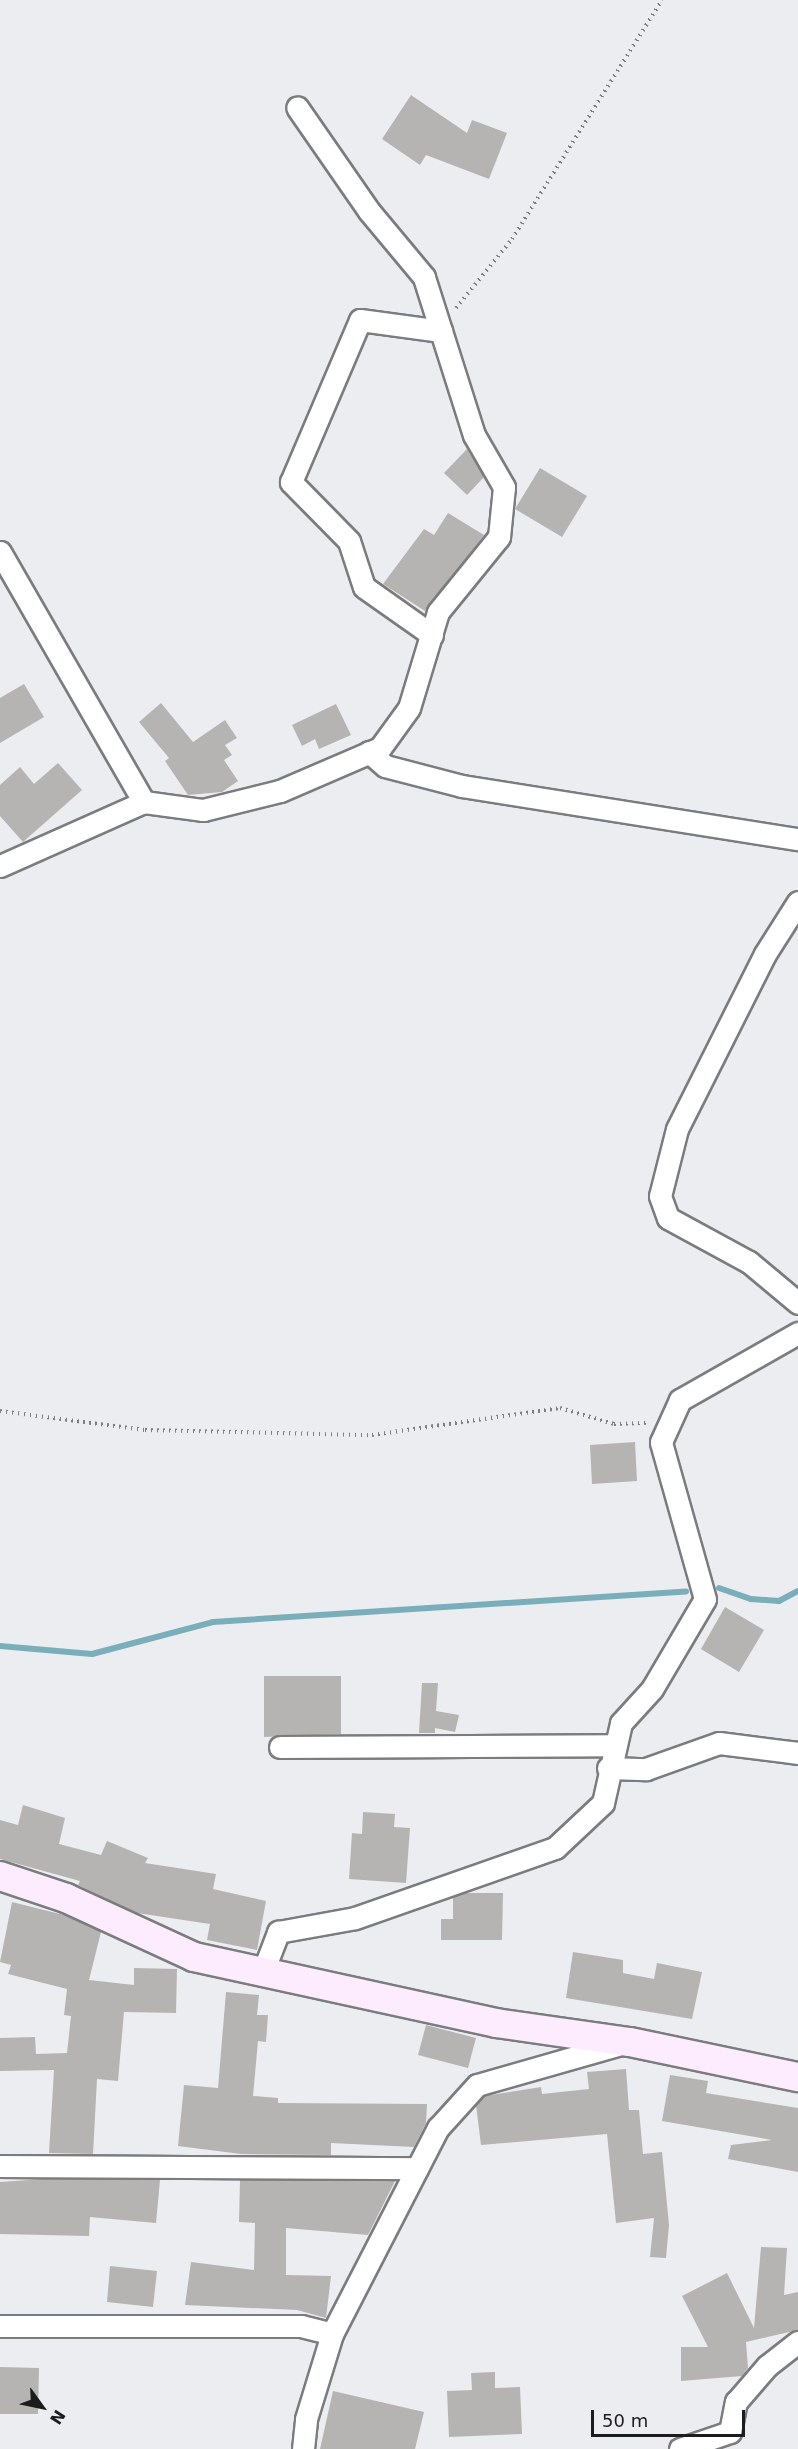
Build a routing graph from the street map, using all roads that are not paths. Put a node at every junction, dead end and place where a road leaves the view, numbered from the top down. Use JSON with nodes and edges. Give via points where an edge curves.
{"nodes":[{"id":1,"x":297,"y":107,"type":"dead end"},
{"id":2,"x":441,"y":331,"type":"junction"},
{"id":3,"x":0,"y":552,"type":"edge"},
{"id":4,"x":432,"y":635,"type":"junction"},
{"id":5,"x":369,"y":752,"type":"junction"},
{"id":6,"x":144,"y":802,"type":"junction"},
{"id":7,"x":798,"y":840,"type":"edge"},
{"id":8,"x":0,"y":866,"type":"edge"},
{"id":9,"x":798,"y":902,"type":"edge"},
{"id":10,"x":798,"y":1304,"type":"edge"},
{"id":11,"x":798,"y":1333,"type":"edge"},
{"id":12,"x":614,"y":1745,"type":"junction"},
{"id":13,"x":280,"y":1747,"type":"dead end"},
{"id":14,"x":798,"y":1753,"type":"edge"},
{"id":15,"x":608,"y":1767,"type":"junction"},
{"id":16,"x":0,"y":1876,"type":"edge"},
{"id":17,"x":264,"y":1969,"type":"junction"},
{"id":18,"x":630,"y":2042,"type":"junction"},
{"id":19,"x":798,"y":2077,"type":"edge"},
{"id":20,"x":0,"y":2166,"type":"edge"},
{"id":21,"x":417,"y":2168,"type":"junction"},
{"id":22,"x":0,"y":2326,"type":"edge"},
{"id":23,"x":332,"y":2334,"type":"junction"},
{"id":24,"x":798,"y":2342,"type":"edge"},
{"id":25,"x":303,"y":2449,"type":"edge"},
{"id":26,"x":680,"y":2449,"type":"edge"}],
"edges":[{"from":1,"to":2,"type":"street","via":[[369,211],[424,277]]},
{"from":2,"to":4,"type":"street","via":[[474,435],[504,487],[499,537],[438,612]]},
{"from":2,"to":4,"type":"street","via":[[360,320],[291,482],[349,541],[364,587]]},
{"from":3,"to":6,"type":"street"},
{"from":4,"to":5,"type":"street","via":[[409,708],[380,748]]},
{"from":5,"to":6,"type":"street","via":[[280,791],[203,810]]},
{"from":5,"to":7,"type":"street","via":[[385,766],[462,786]]},
{"from":6,"to":8,"type":"street"},
{"from":9,"to":10,"type":"street","via":[[765,954],[677,1129],[660,1196],[668,1218],[749,1262]]},
{"from":11,"to":12,"type":"street","via":[[680,1400],[669,1423],[661,1442],[705,1599],[652,1689],[621,1723]]},
{"from":12,"to":13,"type":"street"},
{"from":12,"to":15,"type":"street"},
{"from":14,"to":15,"type":"street","via":[[719,1743],[646,1769]]},
{"from":15,"to":17,"type":"street","via":[[603,1803],[555,1848],[355,1918],[278,1932]]},
{"from":16,"to":17,"type":"street","via":[[66,1898],[194,1957]]},
{"from":17,"to":18,"type":"street","via":[[496,2023]]},
{"from":18,"to":19,"type":"street"},
{"from":18,"to":21,"type":"street","via":[[477,2085],[438,2128]]},
{"from":20,"to":21,"type":"street"},
{"from":21,"to":23,"type":"street"},
{"from":22,"to":23,"type":"street","via":[[301,2326]]},
{"from":23,"to":25,"type":"street","via":[[306,2419]]},
{"from":24,"to":26,"type":"street","via":[[736,2402],[730,2432]]}]}
